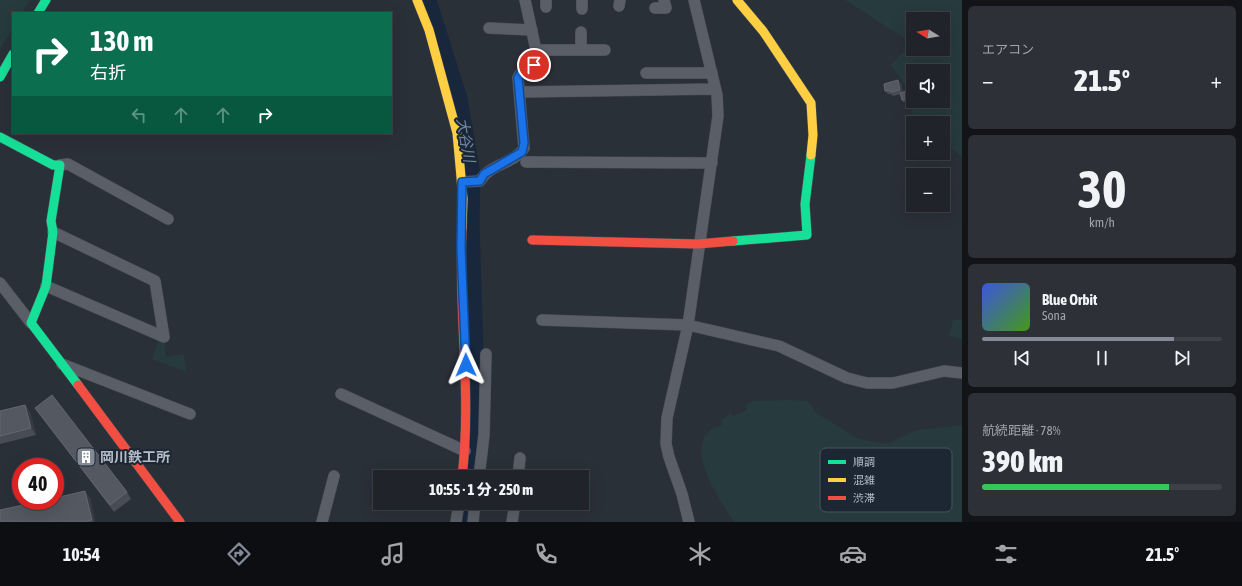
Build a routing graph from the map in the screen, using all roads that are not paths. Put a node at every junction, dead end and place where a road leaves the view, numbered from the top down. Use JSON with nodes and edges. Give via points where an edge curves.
{"nodes":[{"id":1,"x":46,"y":0,"type":"edge"},
{"id":2,"x":418,"y":0,"type":"edge"},
{"id":3,"x":525,"y":0,"type":"edge"},
{"id":4,"x":664,"y":0,"type":"edge"},
{"id":5,"x":694,"y":0,"type":"edge"},
{"id":6,"x":737,"y":0,"type":"edge"},
{"id":7,"x":656,"y":8,"type":"dead end"},
{"id":8,"x":39,"y":12,"type":"edge"},
{"id":9,"x":489,"y":28,"type":"dead end"},
{"id":10,"x":532,"y":30,"type":"junction"},
{"id":11,"x":581,"y":32,"type":"dead end"},
{"id":12,"x":536,"y":50,"type":"junction"},
{"id":13,"x":581,"y":50,"type":"junction"},
{"id":14,"x":606,"y":50,"type":"dead end"},
{"id":15,"x":12,"y":56,"type":"edge"},
{"id":16,"x":646,"y":73,"type":"dead end"},
{"id":17,"x":712,"y":73,"type":"junction"},
{"id":18,"x":0,"y":76,"type":"edge"},
{"id":19,"x":715,"y":89,"type":"junction"},
{"id":20,"x":520,"y":92,"type":"junction"},
{"id":21,"x":0,"y":137,"type":"edge"},
{"id":22,"x":526,"y":162,"type":"dead end"},
{"id":23,"x":712,"y":163,"type":"junction"},
{"id":24,"x":60,"y":165,"type":"junction"},
{"id":25,"x":462,"y":182,"type":"junction"},
{"id":26,"x":168,"y":219,"type":"dead end"},
{"id":27,"x":53,"y":232,"type":"junction"},
{"id":28,"x":532,"y":240,"type":"dead end"},
{"id":29,"x":698,"y":244,"type":"junction"},
{"id":30,"x":0,"y":283,"type":"edge"},
{"id":31,"x":46,"y":286,"type":"junction"},
{"id":32,"x":542,"y":320,"type":"dead end"},
{"id":33,"x":31,"y":322,"type":"junction"},
{"id":34,"x":688,"y":325,"type":"junction"},
{"id":35,"x":486,"y":354,"type":"dead end"},
{"id":36,"x":62,"y":364,"type":"junction"},
{"id":37,"x":962,"y":373,"type":"edge"},
{"id":38,"x":341,"y":394,"type":"dead end"},
{"id":39,"x":190,"y":414,"type":"dead end"},
{"id":40,"x":465,"y":451,"type":"junction"},
{"id":41,"x":520,"y":458,"type":"dead end"},
{"id":42,"x":463,"y":470,"type":"edge"},
{"id":43,"x":480,"y":470,"type":"edge"},
{"id":44,"x":519,"y":470,"type":"edge"},
{"id":45,"x":334,"y":476,"type":"dead end"},
{"id":46,"x":458,"y":510,"type":"edge"},
{"id":47,"x":475,"y":510,"type":"edge"},
{"id":48,"x":514,"y":510,"type":"edge"},
{"id":49,"x":180,"y":522,"type":"edge"},
{"id":50,"x":322,"y":522,"type":"edge"},
{"id":51,"x":456,"y":522,"type":"edge"},
{"id":52,"x":473,"y":522,"type":"edge"},
{"id":53,"x":512,"y":522,"type":"edge"},
{"id":54,"x":689,"y":522,"type":"edge"}],
"edges":[{"from":1,"to":8,"type":"main road"},
{"from":2,"to":25,"type":"main road","via":[[429,30],[457,133]]},
{"from":3,"to":10,"type":"street"},
{"from":4,"to":7,"type":"street","via":[[666,8]]},
{"from":5,"to":17,"type":"street"},
{"from":6,"to":29,"type":"main road","via":[[763,31],[811,103],[814,130],[805,204],[808,235]]},
{"from":9,"to":10,"type":"street"},
{"from":10,"to":12,"type":"street"},
{"from":11,"to":13,"type":"street"},
{"from":12,"to":13,"type":"street"},
{"from":12,"to":20,"type":"street","via":[[533,68],[520,74]]},
{"from":13,"to":14,"type":"street"},
{"from":15,"to":18,"type":"main road"},
{"from":16,"to":17,"type":"street"},
{"from":17,"to":19,"type":"street"},
{"from":19,"to":20,"type":"street"},
{"from":19,"to":23,"type":"street","via":[[718,116]]},
{"from":20,"to":25,"type":"street","via":[[524,148],[519,154],[484,174],[480,181]]},
{"from":21,"to":24,"type":"main road","via":[[53,165]]},
{"from":22,"to":23,"type":"street"},
{"from":23,"to":29,"type":"street"},
{"from":24,"to":26,"type":"street","via":[[68,164]]},
{"from":24,"to":27,"type":"main road","via":[[51,221]]},
{"from":25,"to":40,"type":"main road"},
{"from":27,"to":31,"type":"main road"},
{"from":27,"to":31,"type":"street","via":[[155,281],[164,337]]},
{"from":28,"to":29,"type":"main road"},
{"from":29,"to":34,"type":"street"},
{"from":30,"to":33,"type":"street"},
{"from":31,"to":33,"type":"main road"},
{"from":32,"to":34,"type":"street"},
{"from":33,"to":36,"type":"main road"},
{"from":34,"to":37,"type":"street","via":[[779,346],[847,378],[867,384],[892,383],[944,371]]},
{"from":34,"to":54,"type":"street","via":[[667,418],[666,444],[668,458],[682,494]]},
{"from":35,"to":43,"type":"street","via":[[484,435]]},
{"from":36,"to":39,"type":"street"},
{"from":36,"to":49,"type":"main road"},
{"from":38,"to":40,"type":"street"},
{"from":40,"to":42,"type":"main road"},
{"from":41,"to":44,"type":"street"},
{"from":45,"to":50,"type":"street"},
{"from":46,"to":51,"type":"street"},
{"from":47,"to":52,"type":"street"},
{"from":48,"to":53,"type":"street"}]}
